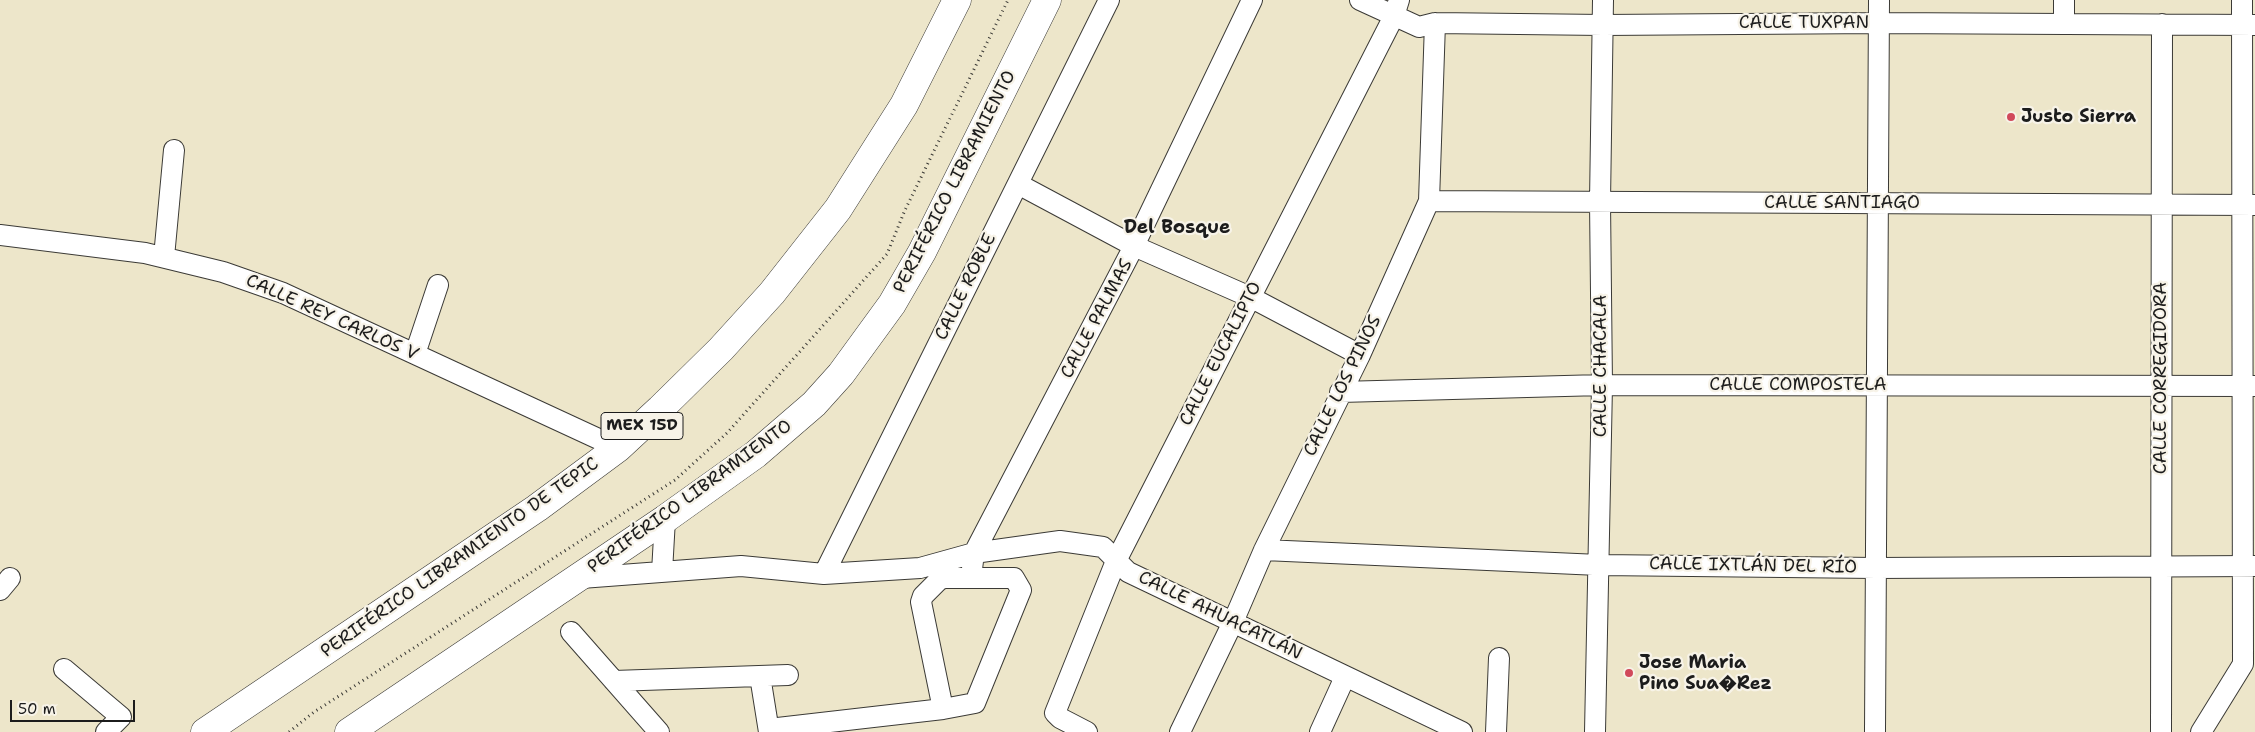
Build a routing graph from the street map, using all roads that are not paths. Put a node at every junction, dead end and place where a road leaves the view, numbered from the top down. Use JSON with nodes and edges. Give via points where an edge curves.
{"nodes":[{"id":1,"x":957,"y":0,"type":"edge"},
{"id":2,"x":1047,"y":0,"type":"edge"},
{"id":3,"x":1109,"y":0,"type":"edge"},
{"id":4,"x":1252,"y":0,"type":"edge"},
{"id":5,"x":1360,"y":0,"type":"edge"},
{"id":6,"x":1603,"y":0,"type":"edge"},
{"id":7,"x":1879,"y":0,"type":"edge"},
{"id":8,"x":2064,"y":0,"type":"edge"},
{"id":9,"x":2242,"y":0,"type":"edge"},
{"id":10,"x":1396,"y":8,"type":"edge"},
{"id":11,"x":1435,"y":23,"type":"junction"},
{"id":12,"x":1879,"y":23,"type":"junction"},
{"id":13,"x":2064,"y":24,"type":"junction"},
{"id":14,"x":2162,"y":24,"type":"junction"},
{"id":15,"x":1603,"y":25,"type":"junction"},
{"id":16,"x":2248,"y":25,"type":"edge"},
{"id":17,"x":174,"y":150,"type":"dead end"},
{"id":18,"x":1018,"y":184,"type":"junction"},
{"id":19,"x":1429,"y":201,"type":"junction"},
{"id":20,"x":1600,"y":202,"type":"junction"},
{"id":21,"x":1878,"y":203,"type":"junction"},
{"id":22,"x":2161,"y":204,"type":"junction"},
{"id":23,"x":2248,"y":205,"type":"edge"},
{"id":24,"x":0,"y":235,"type":"edge"},
{"id":25,"x":1134,"y":246,"type":"junction"},
{"id":26,"x":164,"y":257,"type":"junction"},
{"id":27,"x":438,"y":284,"type":"dead end"},
{"id":28,"x":1250,"y":297,"type":"junction"},
{"id":29,"x":415,"y":354,"type":"junction"},
{"id":30,"x":1360,"y":355,"type":"junction"},
{"id":31,"x":1602,"y":385,"type":"junction"},
{"id":32,"x":1877,"y":385,"type":"junction"},
{"id":33,"x":2161,"y":386,"type":"junction"},
{"id":34,"x":2249,"y":386,"type":"edge"},
{"id":35,"x":1340,"y":392,"type":"junction"},
{"id":36,"x":618,"y":448,"type":"junction"},
{"id":37,"x":665,"y":519,"type":"junction"},
{"id":38,"x":1264,"y":550,"type":"junction"},
{"id":39,"x":974,"y":553,"type":"junction"},
{"id":40,"x":1116,"y":561,"type":"junction"},
{"id":41,"x":1600,"y":564,"type":"junction"},
{"id":42,"x":2249,"y":566,"type":"edge"},
{"id":43,"x":2161,"y":567,"type":"junction"},
{"id":44,"x":1876,"y":568,"type":"junction"},
{"id":45,"x":662,"y":572,"type":"junction"},
{"id":46,"x":824,"y":574,"type":"junction"},
{"id":47,"x":971,"y":577,"type":"junction"},
{"id":48,"x":581,"y":578,"type":"junction"},
{"id":49,"x":1233,"y":622,"type":"junction"},
{"id":50,"x":570,"y":632,"type":"dead end"},
{"id":51,"x":1499,"y":658,"type":"dead end"},
{"id":52,"x":64,"y":669,"type":"dead end"},
{"id":53,"x":788,"y":675,"type":"dead end"},
{"id":54,"x":760,"y":676,"type":"junction"},
{"id":55,"x":1345,"y":677,"type":"junction"},
{"id":56,"x":614,"y":681,"type":"junction"},
{"id":57,"x":943,"y":709,"type":"junction"},
{"id":58,"x":769,"y":731,"type":"edge"},
{"id":59,"x":106,"y":732,"type":"edge"},
{"id":60,"x":205,"y":732,"type":"edge"},
{"id":61,"x":349,"y":732,"type":"edge"},
{"id":62,"x":659,"y":732,"type":"edge"},
{"id":63,"x":1087,"y":732,"type":"edge"},
{"id":64,"x":1180,"y":732,"type":"edge"},
{"id":65,"x":1320,"y":732,"type":"edge"},
{"id":66,"x":1462,"y":732,"type":"edge"},
{"id":67,"x":1496,"y":732,"type":"edge"},
{"id":68,"x":1595,"y":732,"type":"edge"},
{"id":69,"x":1875,"y":732,"type":"edge"},
{"id":70,"x":2160,"y":732,"type":"edge"},
{"id":71,"x":2201,"y":732,"type":"edge"}],
"edges":[{"from":1,"to":36,"type":"highway","name":"PERIFÉRICO LIBRAMIENTO DE TEPIC","number":"MEX 15D","via":[[904,105],[838,209],[772,293],[727,342]]},
{"from":2,"to":37,"type":"highway","name":"PERIFÉRICO LIBRAMIENTO","via":[[922,252],[861,349],[814,404],[756,454]]},
{"from":3,"to":18,"type":"street","name":"CALLE ROBLE"},
{"from":4,"to":25,"type":"street","name":"CALLE PALMAS"},
{"from":5,"to":10,"type":"street","name":"CALLE TUXPAN"},
{"from":6,"to":15,"type":"street","name":"CALLE CHACALA"},
{"from":7,"to":12,"type":"street"},
{"from":8,"to":13,"type":"street"},
{"from":9,"to":16,"type":"street"},
{"from":10,"to":11,"type":"street","name":"CALLE TUXPAN","via":[[1419,27]]},
{"from":10,"to":28,"type":"street","name":"CALLE EUCALIPTO"},
{"from":11,"to":15,"type":"street","name":"CALLE TUXPAN"},
{"from":11,"to":19,"type":"street","name":"CALLE LOS PINOS"},
{"from":12,"to":13,"type":"street","name":"CALLE TUXPAN"},
{"from":12,"to":15,"type":"street","name":"CALLE TUXPAN"},
{"from":12,"to":21,"type":"street"},
{"from":13,"to":14,"type":"street","name":"CALLE TUXPAN"},
{"from":14,"to":16,"type":"street","name":"CALLE TUXPAN"},
{"from":14,"to":22,"type":"street","name":"CALLE CORREGIDORA"},
{"from":15,"to":20,"type":"street","name":"CALLE CHACALA"},
{"from":16,"to":23,"type":"street"},
{"from":17,"to":26,"type":"street"},
{"from":18,"to":25,"type":"street"},
{"from":18,"to":46,"type":"street","name":"CALLE ROBLE"},
{"from":19,"to":20,"type":"street","name":"CALLE SANTIAGO"},
{"from":19,"to":30,"type":"street","name":"CALLE LOS PINOS"},
{"from":20,"to":21,"type":"street","name":"CALLE SANTIAGO"},
{"from":20,"to":31,"type":"street","name":"CALLE CHACALA"},
{"from":21,"to":22,"type":"street","name":"CALLE SANTIAGO"},
{"from":21,"to":32,"type":"street"},
{"from":22,"to":23,"type":"street","name":"CALLE SANTIAGO"},
{"from":22,"to":33,"type":"street","name":"CALLE CORREGIDORA"},
{"from":23,"to":34,"type":"street"},
{"from":24,"to":26,"type":"street","name":"CALLE REY CARLOS V"},
{"from":25,"to":28,"type":"street"},
{"from":25,"to":39,"type":"street","name":"CALLE PALMAS"},
{"from":26,"to":29,"type":"street","name":"CALLE REY CARLOS V","via":[[223,272],[284,293]]},
{"from":27,"to":29,"type":"street"},
{"from":28,"to":30,"type":"street"},
{"from":28,"to":40,"type":"street","name":"CALLE EUCALIPTO"},
{"from":29,"to":36,"type":"street","name":"CALLE REY CARLOS V"},
{"from":30,"to":35,"type":"street","name":"CALLE LOS PINOS"},
{"from":31,"to":32,"type":"street","name":"CALLE COMPOSTELA"},
{"from":31,"to":35,"type":"street","name":"CALLE COMPOSTELA"},
{"from":31,"to":41,"type":"street","name":"CALLE CHACALA"},
{"from":32,"to":33,"type":"street","name":"CALLE COMPOSTELA"},
{"from":32,"to":44,"type":"street"},
{"from":33,"to":34,"type":"street","name":"CALLE COMPOSTELA"},
{"from":33,"to":43,"type":"street","name":"CALLE CORREGIDORA"},
{"from":34,"to":42,"type":"street"},
{"from":35,"to":38,"type":"street","name":"CALLE LOS PINOS"},
{"from":36,"to":60,"type":"highway","name":"PERIFÉRICO LIBRAMIENTO DE TEPIC","number":"MEX 15D","via":[[537,508]]},
{"from":37,"to":45,"type":"street"},
{"from":37,"to":48,"type":"highway","name":"PERIFÉRICO LIBRAMIENTO"},
{"from":38,"to":41,"type":"street","name":"CALLE IXTLÁN DEL RÍO"},
{"from":38,"to":49,"type":"street","name":"CALLE LOS PINOS"},
{"from":39,"to":40,"type":"street","name":"CALLE AHUACATLÁN","via":[[1060,541],[1103,548]]},
{"from":39,"to":46,"type":"street","name":"CALLE AHUACATLÁN","via":[[920,568]]},
{"from":39,"to":47,"type":"street"},
{"from":40,"to":49,"type":"street","name":"CALLE AHUACATLÁN","via":[[1128,572]]},
{"from":40,"to":63,"type":"street","name":"CALLE EUCALIPTO","via":[[1056,713]]},
{"from":41,"to":44,"type":"street","name":"CALLE IXTLÁN DEL RÍO"},
{"from":41,"to":68,"type":"street","name":"CALLE CHACALA"},
{"from":42,"to":43,"type":"street","name":"CALLE IXTLÁN DEL RÍO"},
{"from":42,"to":71,"type":"street","via":[[2243,664]]},
{"from":43,"to":44,"type":"street","name":"CALLE IXTLÁN DEL RÍO"},
{"from":43,"to":70,"type":"street","name":"CALLE CORREGIDORA"},
{"from":44,"to":69,"type":"street"},
{"from":45,"to":46,"type":"street","name":"CALLE AHUACATLÁN","via":[[741,566]]},
{"from":45,"to":48,"type":"street","name":"CALLE AHUACATLÁN"},
{"from":47,"to":57,"type":"street","via":[[939,580],[921,602]]},
{"from":47,"to":57,"type":"street","via":[[1014,578],[1021,590],[975,703]]},
{"from":48,"to":61,"type":"highway","name":"PERIFÉRICO LIBRAMIENTO"},
{"from":49,"to":55,"type":"street","name":"CALLE AHUACATLÁN"},
{"from":49,"to":64,"type":"street","name":"CALLE LOS PINOS"},
{"from":50,"to":56,"type":"street"},
{"from":51,"to":67,"type":"street"},
{"from":52,"to":59,"type":"street","via":[[120,717]]},
{"from":53,"to":54,"type":"street"},
{"from":54,"to":56,"type":"street"},
{"from":54,"to":58,"type":"street"},
{"from":55,"to":65,"type":"street"},
{"from":55,"to":66,"type":"street","name":"CALLE AHUACATLÁN"},
{"from":56,"to":62,"type":"street"},
{"from":57,"to":58,"type":"street"}]}
